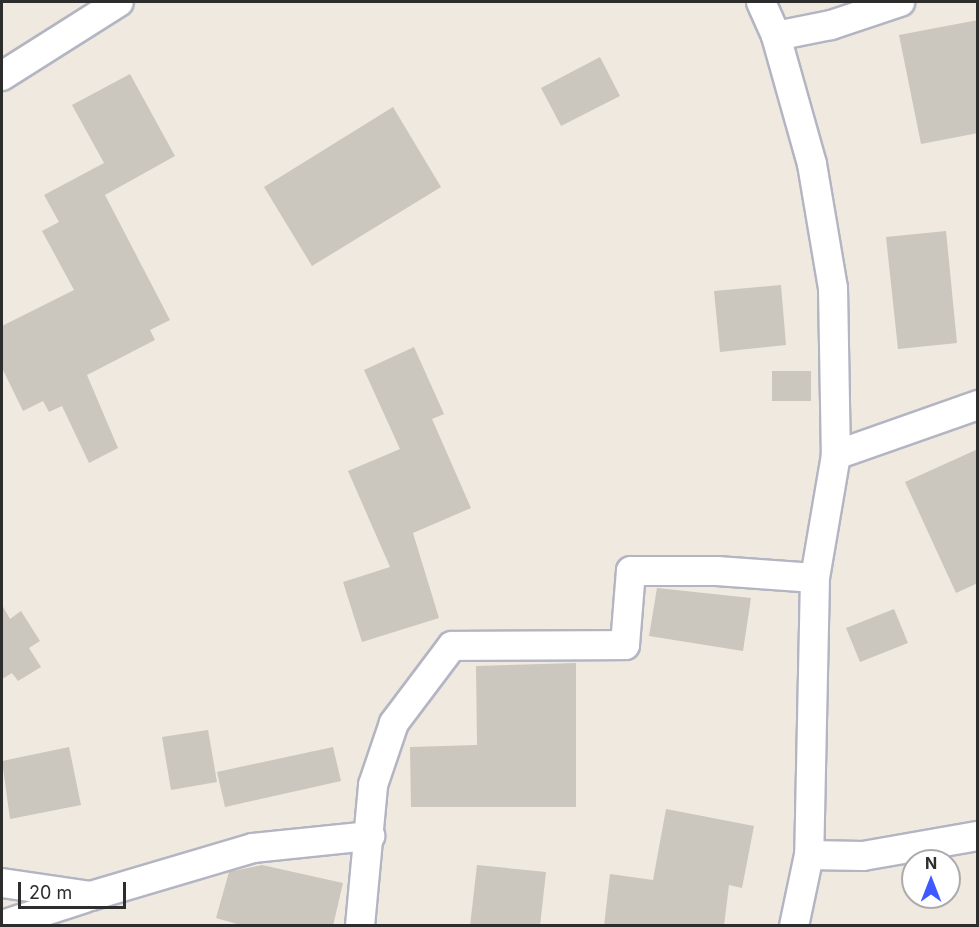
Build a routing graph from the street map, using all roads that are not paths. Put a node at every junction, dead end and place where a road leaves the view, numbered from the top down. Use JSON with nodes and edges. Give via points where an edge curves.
{"nodes":[{"id":1,"x":119,"y":2,"type":"edge"},
{"id":2,"x":761,"y":2,"type":"edge"},
{"id":3,"x":900,"y":2,"type":"edge"},
{"id":4,"x":776,"y":36,"type":"junction"},
{"id":5,"x":2,"y":76,"type":"edge"},
{"id":6,"x":978,"y":405,"type":"edge"},
{"id":7,"x":836,"y":455,"type":"junction"},
{"id":8,"x":815,"y":578,"type":"junction"},
{"id":9,"x":370,"y":836,"type":"junction"},
{"id":10,"x":978,"y":836,"type":"edge"},
{"id":11,"x":809,"y":855,"type":"junction"},
{"id":12,"x":2,"y":883,"type":"edge"},
{"id":13,"x":91,"y":896,"type":"junction"},
{"id":14,"x":2,"y":925,"type":"edge"},
{"id":15,"x":360,"y":926,"type":"edge"},
{"id":16,"x":794,"y":926,"type":"edge"}],
"edges":[{"from":1,"to":5,"type":"street"},
{"from":2,"to":4,"type":"street"},
{"from":3,"to":4,"type":"street","via":[[831,25]]},
{"from":4,"to":7,"type":"street","via":[[812,164],[833,288]]},
{"from":6,"to":7,"type":"street"},
{"from":7,"to":8,"type":"street"},
{"from":8,"to":9,"type":"street","via":[[717,570],[631,571],[625,645],[452,646],[394,723],[373,785]]},
{"from":8,"to":11,"type":"street"},
{"from":9,"to":13,"type":"street","via":[[254,848]]},
{"from":9,"to":15,"type":"street"},
{"from":10,"to":11,"type":"street","via":[[863,856]]},
{"from":11,"to":16,"type":"street"},
{"from":12,"to":13,"type":"street"},
{"from":13,"to":14,"type":"street"}]}
